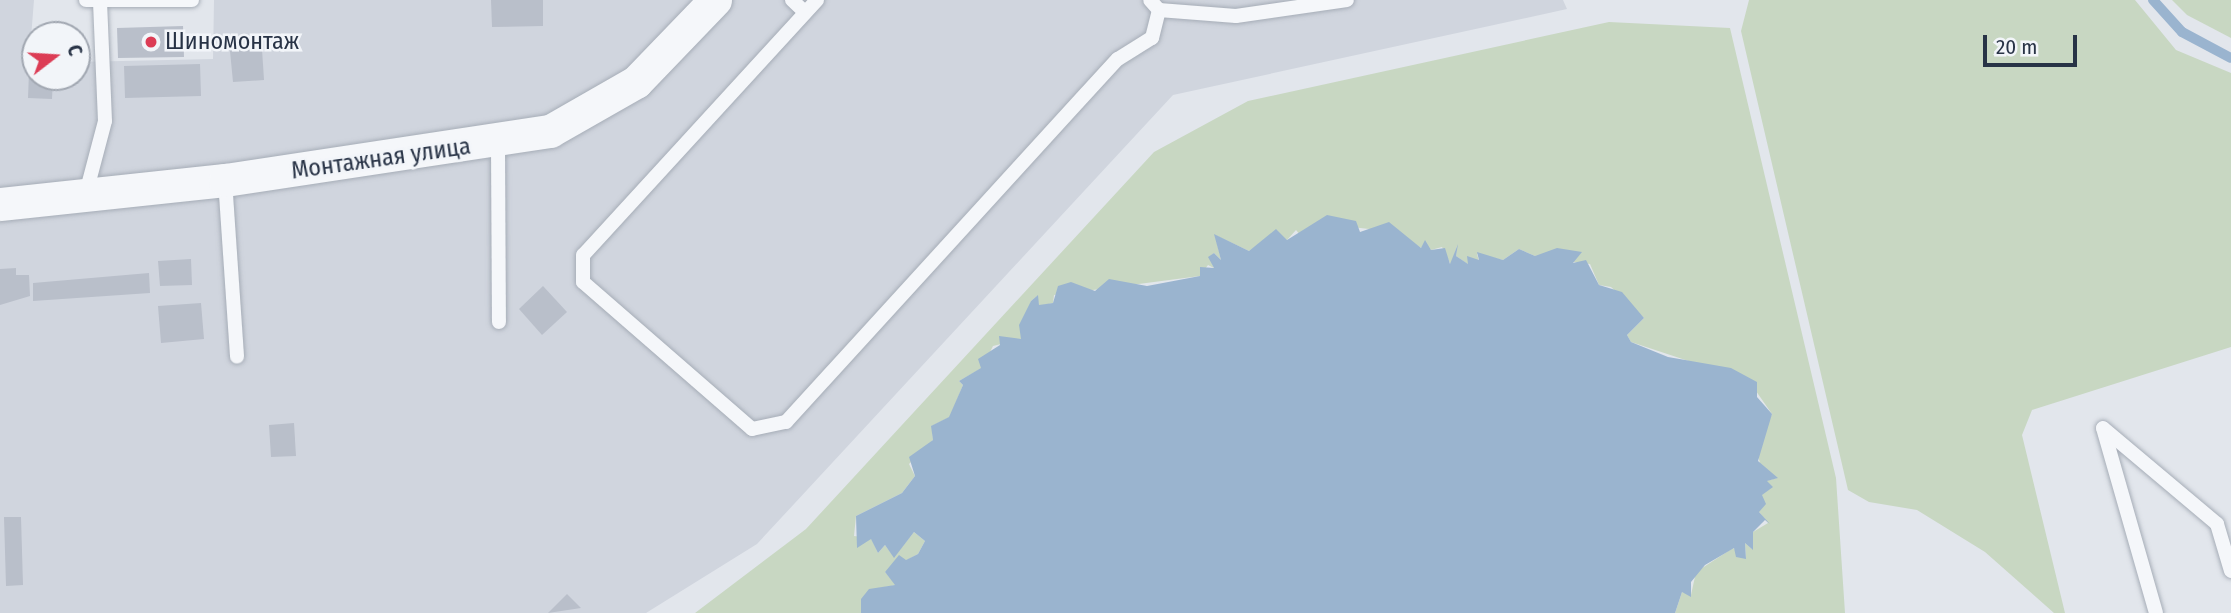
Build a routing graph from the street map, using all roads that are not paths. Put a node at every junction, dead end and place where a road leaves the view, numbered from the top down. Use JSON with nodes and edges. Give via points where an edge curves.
{"nodes":[{"id":1,"x":192,"y":0,"type":"edge"},
{"id":2,"x":715,"y":0,"type":"edge"},
{"id":3,"x":792,"y":0,"type":"edge"},
{"id":4,"x":817,"y":0,"type":"edge"},
{"id":5,"x":1224,"y":0,"type":"edge"},
{"id":6,"x":1346,"y":0,"type":"edge"},
{"id":7,"x":93,"y":2,"type":"edge"},
{"id":8,"x":1154,"y":5,"type":"edge"},
{"id":9,"x":806,"y":12,"type":"junction"},
{"id":10,"x":1237,"y":16,"type":"junction"},
{"id":11,"x":498,"y":143,"type":"junction"},
{"id":12,"x":225,"y":180,"type":"junction"},
{"id":13,"x":86,"y":193,"type":"junction"},
{"id":14,"x":0,"y":204,"type":"edge"},
{"id":15,"x":499,"y":322,"type":"dead end"},
{"id":16,"x":237,"y":357,"type":"dead end"},
{"id":17,"x":2231,"y":571,"type":"edge"},
{"id":18,"x":2156,"y":613,"type":"edge"}],
"edges":[{"from":1,"to":7,"type":"lane"},
{"from":2,"to":11,"type":"street","name":"Монтажная улица","via":[[636,82],[589,113],[550,131]]},
{"from":3,"to":9,"type":"lane"},
{"from":4,"to":9,"type":"lane"},
{"from":5,"to":10,"type":"lane"},
{"from":6,"to":10,"type":"lane"},
{"from":7,"to":13,"type":"lane","via":[[105,121]]},
{"from":8,"to":9,"type":"lane","via":[[1152,38],[1118,59],[786,422],[752,429],[583,282],[583,255]]},
{"from":8,"to":10,"type":"lane"},
{"from":11,"to":12,"type":"street","name":"Монтажная улица"},
{"from":11,"to":15,"type":"lane"},
{"from":12,"to":13,"type":"street","name":"Монтажная улица"},
{"from":12,"to":16,"type":"lane"},
{"from":13,"to":14,"type":"street","name":"Монтажная улица"},
{"from":17,"to":18,"type":"lane","via":[[2217,524],[2103,428]]}]}
